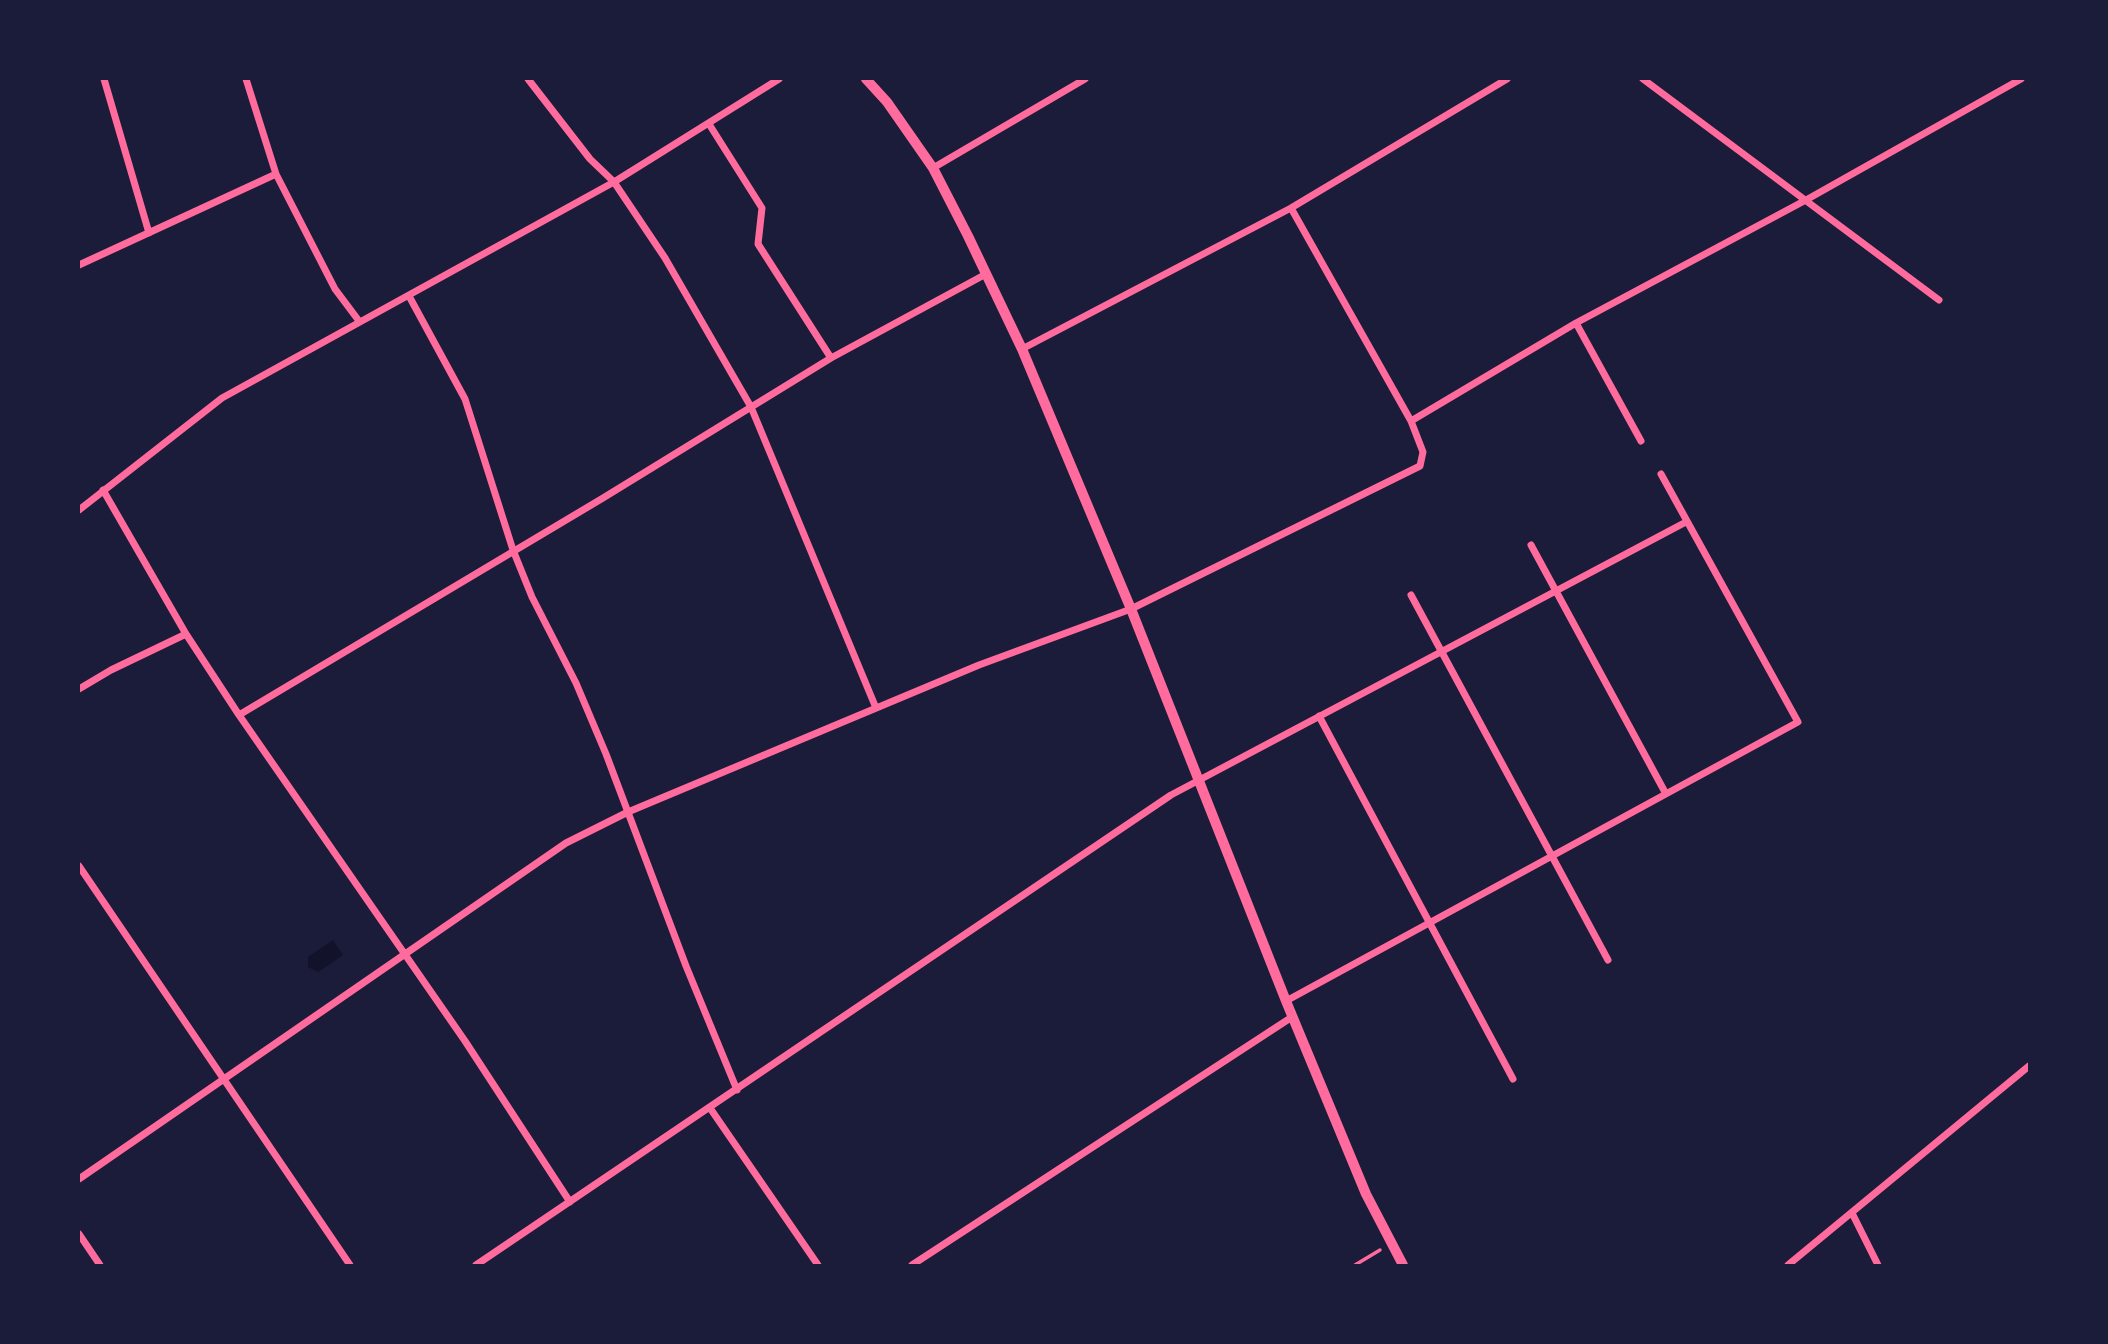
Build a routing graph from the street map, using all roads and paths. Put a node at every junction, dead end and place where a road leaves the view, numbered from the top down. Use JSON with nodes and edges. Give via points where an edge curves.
{"nodes":[{"id":1,"x":104,"y":79,"type":"edge"},
{"id":2,"x":246,"y":79,"type":"edge"},
{"id":3,"x":528,"y":79,"type":"edge"},
{"id":4,"x":779,"y":79,"type":"edge"},
{"id":5,"x":866,"y":79,"type":"edge"},
{"id":6,"x":1085,"y":79,"type":"edge"},
{"id":7,"x":1507,"y":79,"type":"edge"},
{"id":8,"x":1643,"y":79,"type":"edge"},
{"id":9,"x":2021,"y":79,"type":"edge"},
{"id":10,"x":709,"y":124,"type":"junction"},
{"id":11,"x":933,"y":168,"type":"junction"},
{"id":12,"x":276,"y":174,"type":"junction"},
{"id":13,"x":614,"y":182,"type":"junction"},
{"id":14,"x":1806,"y":200,"type":"junction"},
{"id":15,"x":1291,"y":208,"type":"junction"},
{"id":16,"x":149,"y":233,"type":"junction"},
{"id":17,"x":79,"y":265,"type":"edge"},
{"id":18,"x":986,"y":274,"type":"junction"},
{"id":19,"x":409,"y":296,"type":"junction"},
{"id":20,"x":1939,"y":300,"type":"dead end"},
{"id":21,"x":359,"y":321,"type":"junction"},
{"id":22,"x":1576,"y":323,"type":"junction"},
{"id":23,"x":1022,"y":349,"type":"junction"},
{"id":24,"x":831,"y":358,"type":"junction"},
{"id":25,"x":751,"y":407,"type":"junction"},
{"id":26,"x":1411,"y":421,"type":"junction"},
{"id":27,"x":1641,"y":441,"type":"dead end"},
{"id":28,"x":1661,"y":474,"type":"dead end"},
{"id":29,"x":103,"y":490,"type":"junction"},
{"id":30,"x":79,"y":510,"type":"edge"},
{"id":31,"x":1686,"y":522,"type":"junction"},
{"id":32,"x":1531,"y":545,"type":"dead end"},
{"id":33,"x":513,"y":550,"type":"junction"},
{"id":34,"x":1556,"y":591,"type":"junction"},
{"id":35,"x":1411,"y":595,"type":"dead end"},
{"id":36,"x":1130,"y":609,"type":"junction"},
{"id":37,"x":186,"y":634,"type":"junction"},
{"id":38,"x":1441,"y":651,"type":"junction"},
{"id":39,"x":79,"y":688,"type":"edge"},
{"id":40,"x":876,"y":708,"type":"junction"},
{"id":41,"x":239,"y":715,"type":"junction"},
{"id":42,"x":1319,"y":716,"type":"junction"},
{"id":43,"x":1198,"y":779,"type":"junction"},
{"id":44,"x":1666,"y":794,"type":"junction"},
{"id":45,"x":628,"y":812,"type":"junction"},
{"id":46,"x":1552,"y":856,"type":"junction"},
{"id":47,"x":79,"y":866,"type":"edge"},
{"id":48,"x":1431,"y":922,"type":"junction"},
{"id":49,"x":405,"y":954,"type":"junction"},
{"id":50,"x":1608,"y":960,"type":"dead end"},
{"id":51,"x":1286,"y":1001,"type":"junction"},
{"id":52,"x":1293,"y":1017,"type":"junction"},
{"id":53,"x":2029,"y":1066,"type":"edge"},
{"id":54,"x":223,"y":1079,"type":"junction"},
{"id":55,"x":1513,"y":1079,"type":"dead end"},
{"id":56,"x":737,"y":1090,"type":"junction"},
{"id":57,"x":710,"y":1108,"type":"junction"},
{"id":58,"x":79,"y":1179,"type":"edge"},
{"id":59,"x":570,"y":1202,"type":"junction"},
{"id":60,"x":1852,"y":1213,"type":"junction"},
{"id":61,"x":79,"y":1234,"type":"edge"},
{"id":62,"x":1392,"y":1243,"type":"junction"},
{"id":63,"x":100,"y":1265,"type":"edge"},
{"id":64,"x":351,"y":1265,"type":"edge"},
{"id":65,"x":476,"y":1265,"type":"edge"},
{"id":66,"x":818,"y":1265,"type":"edge"},
{"id":67,"x":912,"y":1265,"type":"edge"},
{"id":68,"x":1355,"y":1265,"type":"edge"},
{"id":69,"x":1403,"y":1265,"type":"edge"},
{"id":70,"x":1788,"y":1265,"type":"edge"},
{"id":71,"x":1878,"y":1265,"type":"edge"}],
"edges":[{"from":1,"to":16,"type":"street"},
{"from":2,"to":12,"type":"street"},
{"from":3,"to":13,"type":"street","via":[[590,159]]},
{"from":4,"to":10,"type":"street"},
{"from":5,"to":11,"type":"street"},
{"from":6,"to":11,"type":"street"},
{"from":7,"to":15,"type":"street"},
{"from":8,"to":14,"type":"street"},
{"from":9,"to":14,"type":"street"},
{"from":10,"to":13,"type":"street"},
{"from":10,"to":24,"type":"street","via":[[762,208],[758,244]]},
{"from":11,"to":18,"type":"street"},
{"from":12,"to":16,"type":"street"},
{"from":12,"to":21,"type":"street","via":[[335,289]]},
{"from":13,"to":19,"type":"street"},
{"from":13,"to":25,"type":"street","via":[[665,258]]},
{"from":14,"to":20,"type":"street"},
{"from":14,"to":22,"type":"street"},
{"from":15,"to":23,"type":"street"},
{"from":15,"to":26,"type":"street"},
{"from":16,"to":17,"type":"street"},
{"from":18,"to":23,"type":"street"},
{"from":18,"to":24,"type":"street"},
{"from":19,"to":21,"type":"street"},
{"from":19,"to":33,"type":"street","via":[[465,399]]},
{"from":21,"to":29,"type":"street","via":[[222,398]]},
{"from":22,"to":26,"type":"street"},
{"from":22,"to":27,"type":"street"},
{"from":23,"to":36,"type":"street"},
{"from":24,"to":25,"type":"street"},
{"from":25,"to":33,"type":"street"},
{"from":25,"to":40,"type":"street"},
{"from":26,"to":36,"type":"street","via":[[1423,452],[1420,466]]},
{"from":28,"to":31,"type":"street"},
{"from":29,"to":30,"type":"street"},
{"from":29,"to":37,"type":"street"},
{"from":31,"to":34,"type":"street"},
{"from":31,"to":44,"type":"street","via":[[1798,722]]},
{"from":32,"to":34,"type":"street"},
{"from":33,"to":41,"type":"street"},
{"from":33,"to":45,"type":"street","via":[[576,683]]},
{"from":34,"to":38,"type":"street"},
{"from":34,"to":44,"type":"street"},
{"from":35,"to":38,"type":"street"},
{"from":36,"to":40,"type":"street","via":[[979,664]]},
{"from":36,"to":43,"type":"street"},
{"from":37,"to":39,"type":"street"},
{"from":37,"to":41,"type":"street"},
{"from":38,"to":42,"type":"street"},
{"from":38,"to":46,"type":"street"},
{"from":40,"to":45,"type":"street"},
{"from":41,"to":49,"type":"street"},
{"from":42,"to":43,"type":"street"},
{"from":42,"to":48,"type":"street"},
{"from":43,"to":51,"type":"street"},
{"from":43,"to":56,"type":"street"},
{"from":44,"to":46,"type":"street"},
{"from":45,"to":49,"type":"street","via":[[566,843]]},
{"from":45,"to":56,"type":"street"},
{"from":46,"to":48,"type":"street"},
{"from":46,"to":50,"type":"street"},
{"from":47,"to":54,"type":"street"},
{"from":48,"to":51,"type":"street"},
{"from":48,"to":55,"type":"street"},
{"from":49,"to":54,"type":"street"},
{"from":49,"to":59,"type":"street"},
{"from":51,"to":52,"type":"street"},
{"from":52,"to":62,"type":"street","via":[[1366,1194]]},
{"from":52,"to":67,"type":"street"},
{"from":53,"to":60,"type":"street"},
{"from":54,"to":58,"type":"street"},
{"from":54,"to":64,"type":"street"},
{"from":56,"to":57,"type":"street"},
{"from":57,"to":59,"type":"street"},
{"from":57,"to":66,"type":"street"},
{"from":59,"to":65,"type":"street"},
{"from":60,"to":70,"type":"street"},
{"from":60,"to":71,"type":"street"},
{"from":61,"to":63,"type":"street"},
{"from":62,"to":68,"type":"path"},
{"from":62,"to":69,"type":"street"}]}
